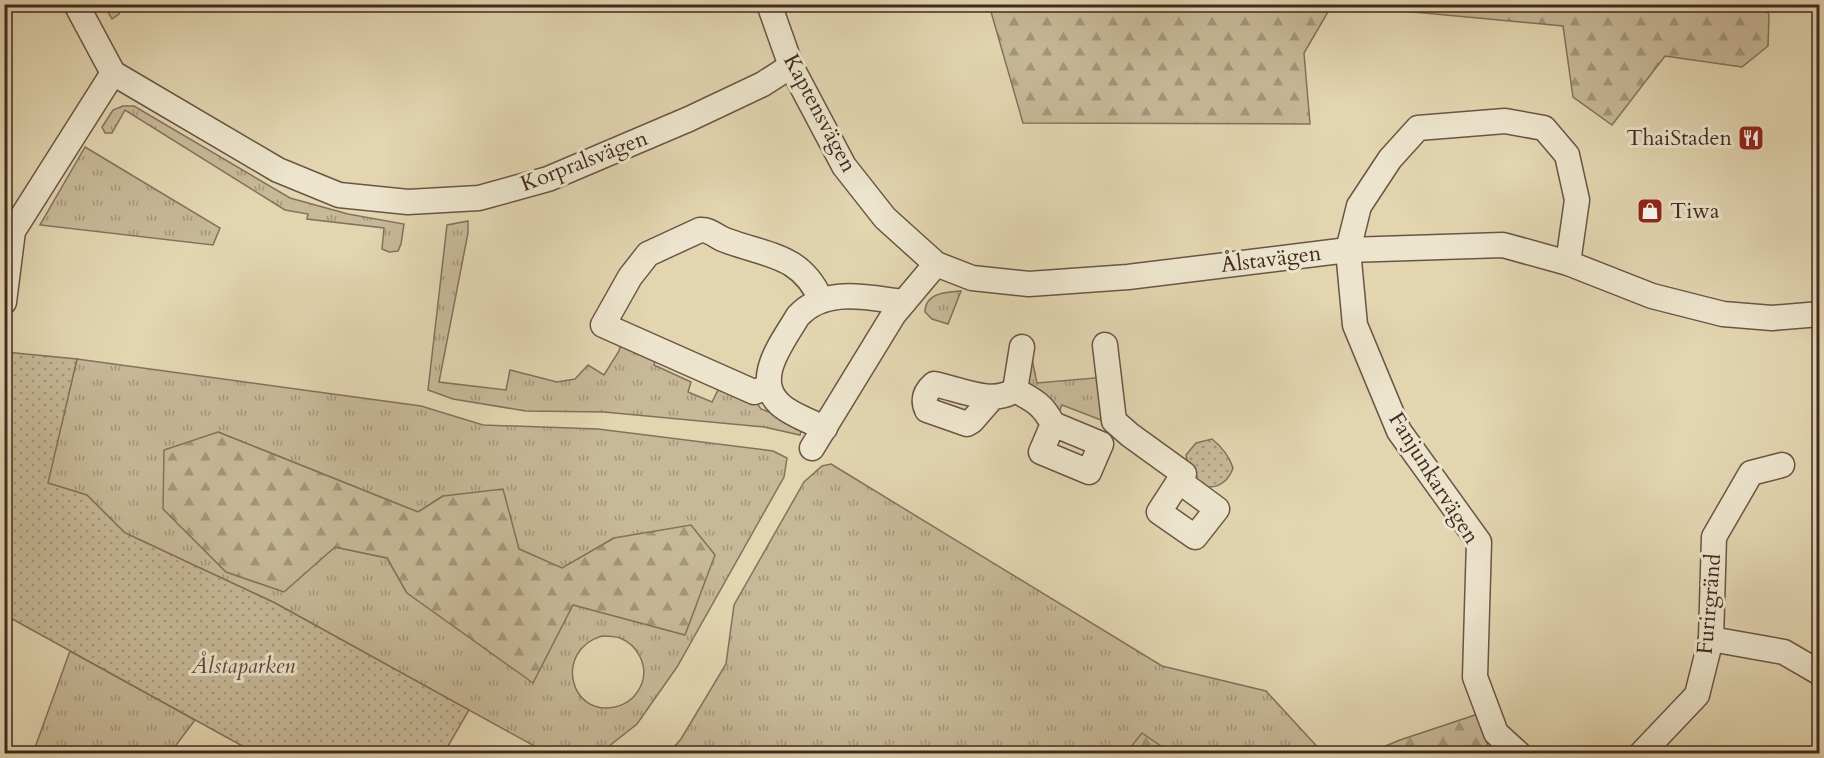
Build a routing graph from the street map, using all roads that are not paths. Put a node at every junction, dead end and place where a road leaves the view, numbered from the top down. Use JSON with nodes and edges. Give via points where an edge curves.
{"nodes":[{"id":1,"x":76,"y":4,"type":"edge"},
{"id":2,"x":769,"y":4,"type":"edge"},
{"id":3,"x":791,"y":66,"type":"junction"},
{"id":4,"x":113,"y":73,"type":"junction"},
{"id":5,"x":1348,"y":250,"type":"junction"},
{"id":6,"x":1568,"y":262,"type":"junction"},
{"id":7,"x":936,"y":264,"type":"junction"},
{"id":8,"x":821,"y":300,"type":"junction"},
{"id":9,"x":4,"y":302,"type":"edge"},
{"id":10,"x":904,"y":302,"type":"junction"},
{"id":11,"x":1820,"y":314,"type":"edge"},
{"id":12,"x":1105,"y":345,"type":"dead end"},
{"id":13,"x":1022,"y":347,"type":"dead end"},
{"id":14,"x":769,"y":387,"type":"junction"},
{"id":15,"x":1114,"y":421,"type":"junction"},
{"id":16,"x":1782,"y":465,"type":"dead end"},
{"id":17,"x":1179,"y":481,"type":"dead end"},
{"id":18,"x":1711,"y":639,"type":"junction"},
{"id":19,"x":1820,"y":673,"type":"edge"},
{"id":20,"x":1520,"y":753,"type":"edge"},
{"id":21,"x":1641,"y":753,"type":"edge"}],
"edges":[{"from":1,"to":4,"type":"street"},
{"from":2,"to":3,"type":"street","name":"Kaptensvägen"},
{"from":3,"to":4,"type":"street","name":"Korpralsvägen","via":[[763,84],[689,119],[548,179],[479,198],[408,202],[339,195],[278,170]]},
{"from":3,"to":7,"type":"street","name":"Kaptensvägen","via":[[844,166],[885,218]]},
{"from":4,"to":9,"type":"street","via":[[13,231]]},
{"from":5,"to":6,"type":"street","name":"Ålstavägen","via":[[1503,245]]},
{"from":5,"to":6,"type":"street","name":"Fanjunkarvägen","via":[[1359,206],[1390,159],[1418,128],[1505,121],[1544,128],[1567,155],[1577,200]]},
{"from":5,"to":7,"type":"street","name":"Ålstavägen","via":[[1128,277],[1029,284],[972,278]]},
{"from":5,"to":20,"type":"street","name":"Fanjunkarvägen","via":[[1354,325],[1399,431],[1479,542],[1475,678],[1496,733]]},
{"from":6,"to":11,"type":"street","name":"Ålstavägen","via":[[1652,296],[1723,314],[1772,318]]},
{"from":7,"to":10,"type":"street"},
{"from":8,"to":10,"type":"street","via":[[846,295]]},
{"from":8,"to":14,"type":"street","via":[[798,316],[770,367]]},
{"from":8,"to":14,"type":"street","via":[[808,277],[785,261],[700,230],[648,254],[603,324],[754,392]]},
{"from":10,"to":14,"type":"street","via":[[818,438],[774,398]]},
{"from":12,"to":15,"type":"street"},
{"from":13,"to":15,"type":"street","via":[[1004,394],[1031,399],[1047,411],[1053,424],[1101,444]]},
{"from":15,"to":17,"type":"street","via":[[1184,474]]},
{"from":16,"to":18,"type":"street","name":"Furirgränd","via":[[1752,473],[1714,537]]},
{"from":18,"to":19,"type":"street","via":[[1784,652]]},
{"from":18,"to":21,"type":"street","name":"Furirgränd","via":[[1696,695]]}]}
